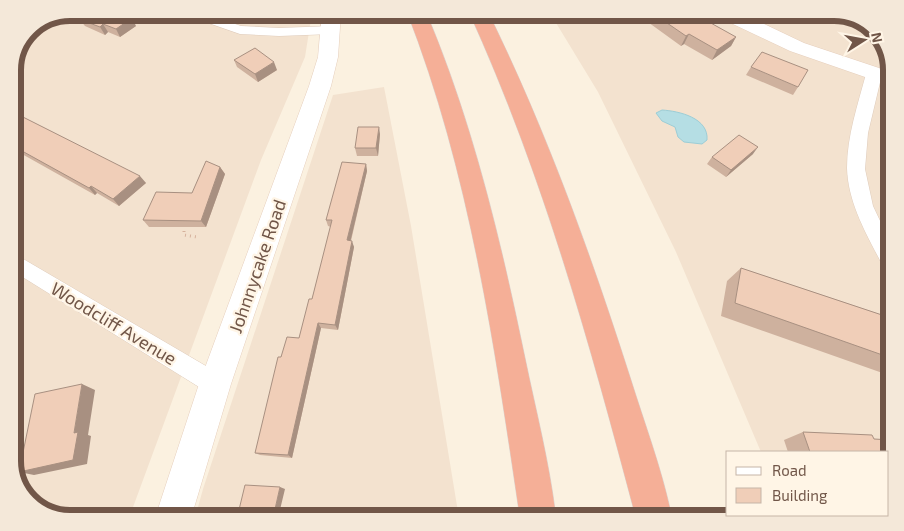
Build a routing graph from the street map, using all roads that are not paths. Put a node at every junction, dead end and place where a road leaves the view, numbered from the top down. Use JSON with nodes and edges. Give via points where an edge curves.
{"nodes":[{"id":1,"x":212,"y":21,"type":"edge"},
{"id":2,"x":332,"y":21,"type":"edge"},
{"id":3,"x":419,"y":21,"type":"edge"},
{"id":4,"x":482,"y":21,"type":"edge"},
{"id":5,"x":742,"y":21,"type":"edge"},
{"id":6,"x":883,"y":76,"type":"edge"},
{"id":7,"x":883,"y":246,"type":"edge"},
{"id":8,"x":21,"y":266,"type":"edge"},
{"id":9,"x":215,"y":384,"type":"junction"},
{"id":10,"x":176,"y":510,"type":"edge"},
{"id":11,"x":537,"y":510,"type":"edge"},
{"id":12,"x":652,"y":510,"type":"edge"}],
"edges":[{"from":1,"to":2,"type":"street","via":[[240,30],[279,32]]},
{"from":2,"to":9,"type":"street","name":"Johnnycake Road","via":[[320,86]]},
{"from":3,"to":11,"type":"highway","via":[[470,177],[515,379]]},
{"from":4,"to":12,"type":"highway","via":[[546,166],[578,258]]},
{"from":5,"to":6,"type":"street","via":[[797,47]]},
{"from":6,"to":7,"type":"street","via":[[858,145],[856,169],[864,203]]},
{"from":8,"to":9,"type":"street","name":"Woodcliff Avenue"},
{"from":9,"to":10,"type":"street","name":"Johnnycake Road"}]}
